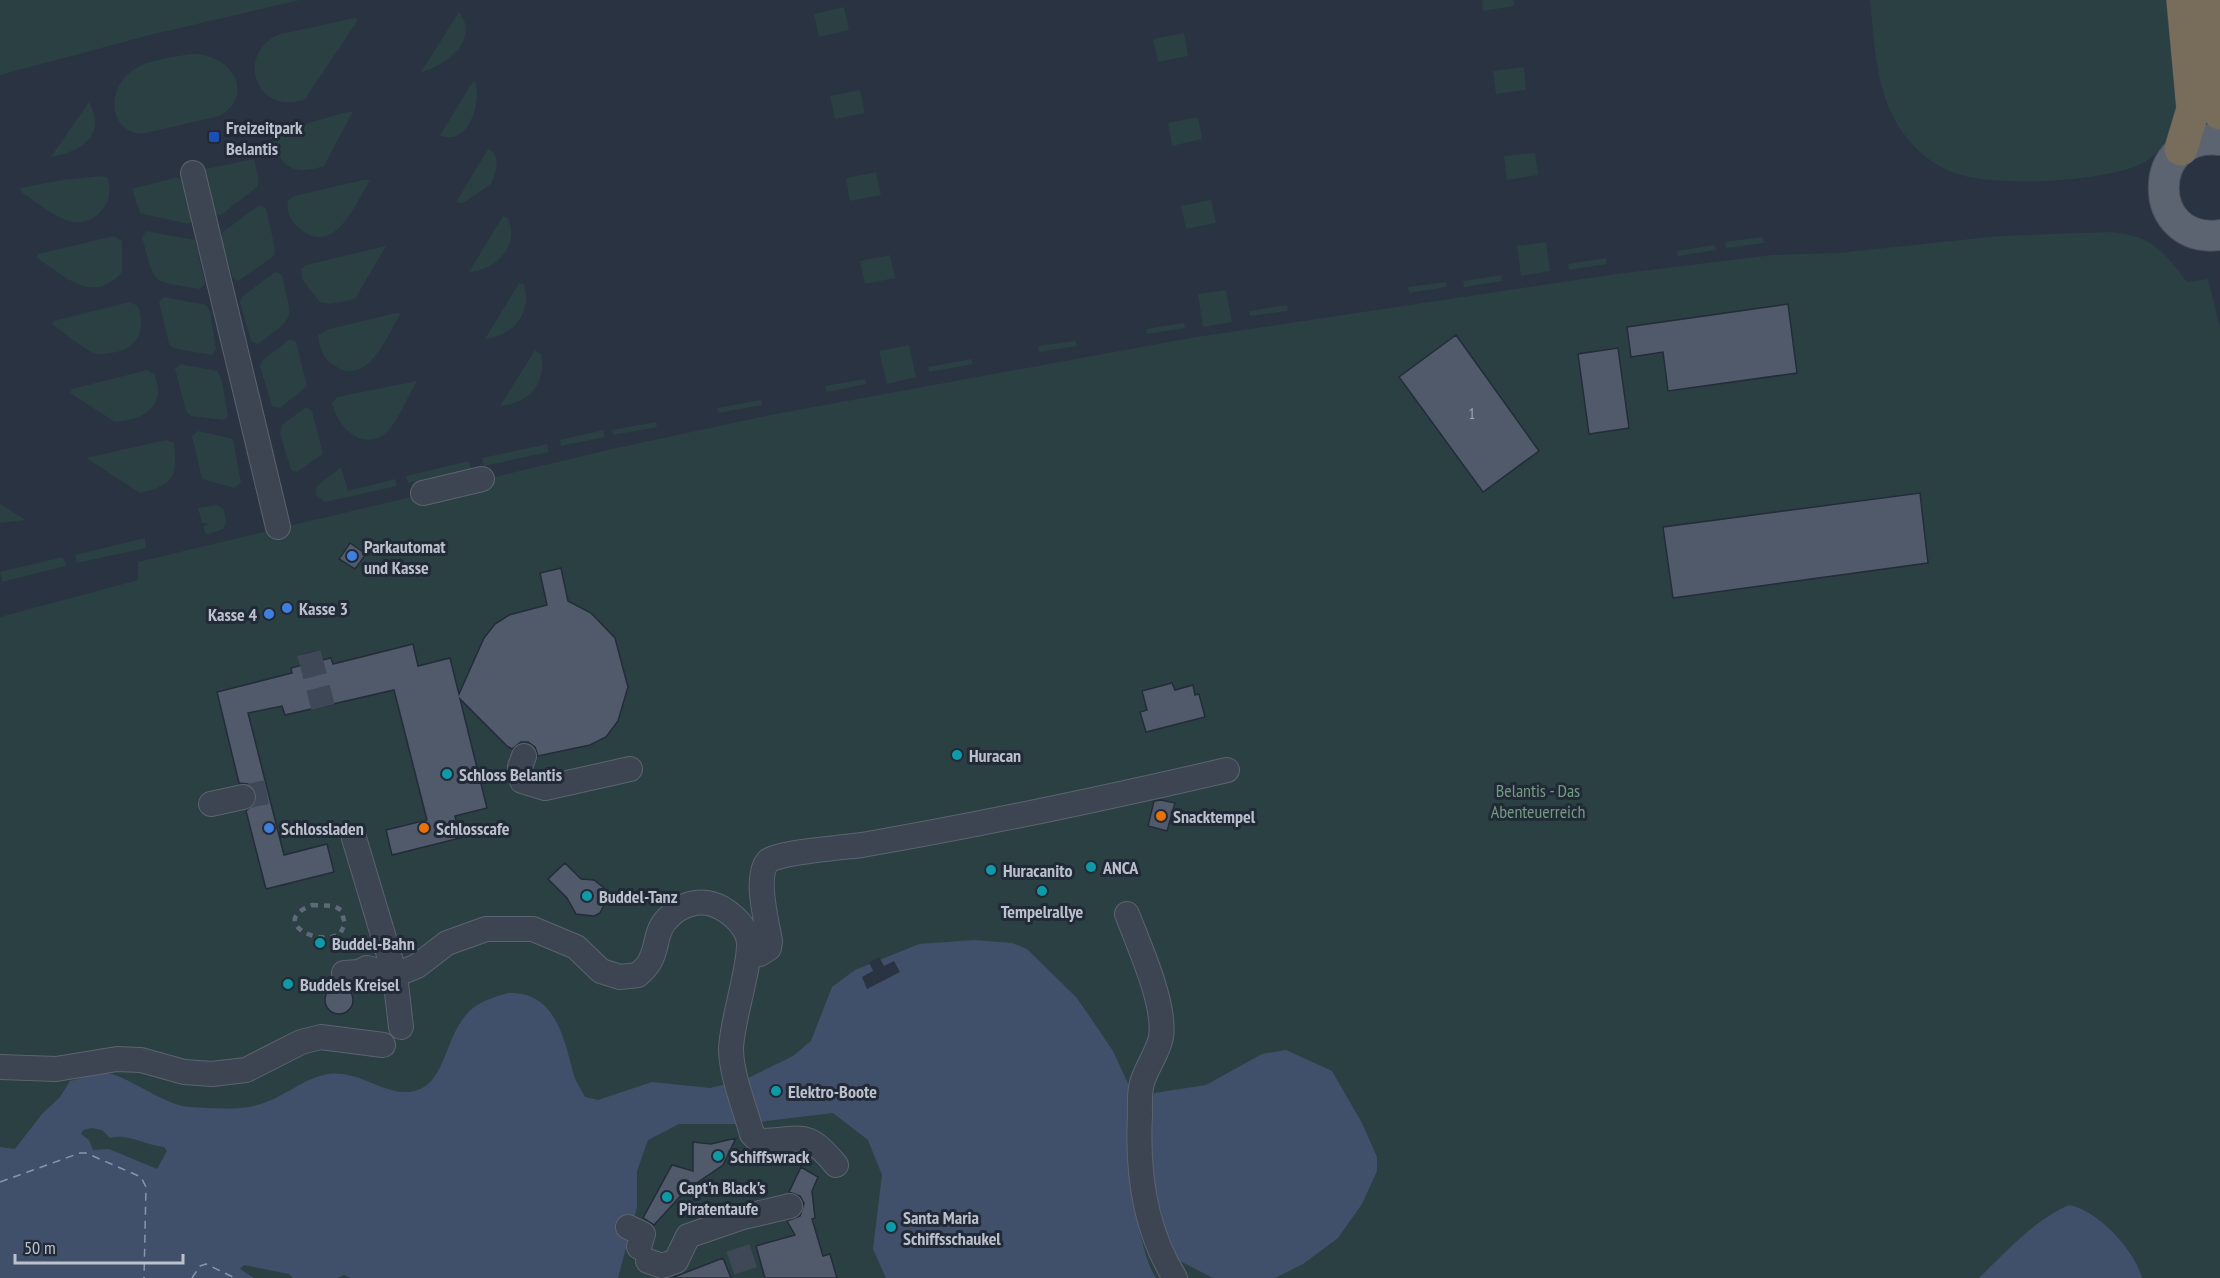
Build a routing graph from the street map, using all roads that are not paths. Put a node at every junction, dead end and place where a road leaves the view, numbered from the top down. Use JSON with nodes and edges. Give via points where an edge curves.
{"nodes":[{"id":1,"x":2183,"y":0,"type":"edge"},
{"id":2,"x":2209,"y":0,"type":"edge"},
{"id":3,"x":2220,"y":113,"type":"edge"},
{"id":4,"x":2220,"y":140,"type":"edge"},
{"id":5,"x":2181,"y":149,"type":"junction"},
{"id":6,"x":193,"y":173,"type":"dead end"},
{"id":7,"x":2220,"y":235,"type":"edge"},
{"id":8,"x":482,"y":479,"type":"dead end"},
{"id":9,"x":423,"y":492,"type":"dead end"},
{"id":10,"x":278,"y":527,"type":"dead end"},
{"id":11,"x":524,"y":756,"type":"dead end"},
{"id":12,"x":630,"y":769,"type":"dead end"},
{"id":13,"x":1227,"y":770,"type":"dead end"},
{"id":14,"x":243,"y":797,"type":"tunnel mouth"},
{"id":15,"x":211,"y":804,"type":"dead end"},
{"id":16,"x":354,"y":838,"type":"dead end"},
{"id":17,"x":1127,"y":914,"type":"dead end"},
{"id":18,"x":748,"y":956,"type":"junction"},
{"id":19,"x":344,"y":973,"type":"dead end"},
{"id":20,"x":395,"y":975,"type":"junction"},
{"id":21,"x":401,"y":1027,"type":"dead end"},
{"id":22,"x":384,"y":1045,"type":"dead end"},
{"id":23,"x":0,"y":1067,"type":"edge"},
{"id":24,"x":836,"y":1165,"type":"dead end"},
{"id":25,"x":790,"y":1206,"type":"dead end"},
{"id":26,"x":640,"y":1243,"type":"dead end"},
{"id":27,"x":1175,"y":1278,"type":"edge"}],
"edges":[{"from":1,"to":5,"type":"highway","via":[[2193,109]]},
{"from":2,"to":3,"type":"highway"},
{"from":4,"to":5,"type":"main road","via":[[2199,140]]},
{"from":5,"to":7,"type":"main road","via":[[2166,169],[2163,184],[2171,215],[2185,229]]},
{"from":6,"to":10,"type":"street"},
{"from":8,"to":9,"type":"street"},
{"from":11,"to":12,"type":"street","via":[[520,767],[522,780],[545,788]]},
{"from":13,"to":18,"type":"street","via":[[911,836],[778,855],[768,861],[763,873],[769,948]]},
{"from":14,"to":15,"type":"street"},
{"from":16,"to":20,"type":"street"},
{"from":17,"to":27,"type":"street","via":[[1157,996],[1161,1036],[1142,1084],[1138,1140],[1141,1168],[1146,1205],[1162,1259]]},
{"from":18,"to":20,"type":"street","via":[[748,937],[737,921],[721,907],[703,901],[671,914],[654,941],[651,960],[638,975],[620,978],[601,970],[576,947],[533,928],[486,929],[447,943],[417,966]]},
{"from":18,"to":24,"type":"street","via":[[731,1052],[752,1134],[759,1141],[807,1138],[820,1145]]},
{"from":19,"to":20,"type":"street","via":[[367,968]]},
{"from":20,"to":21,"type":"street"},
{"from":22,"to":23,"type":"street","via":[[321,1029],[246,1070],[184,1072],[141,1060],[117,1059],[56,1069]]},
{"from":25,"to":26,"type":"street","via":[[688,1236],[676,1260],[662,1266]]}]}
